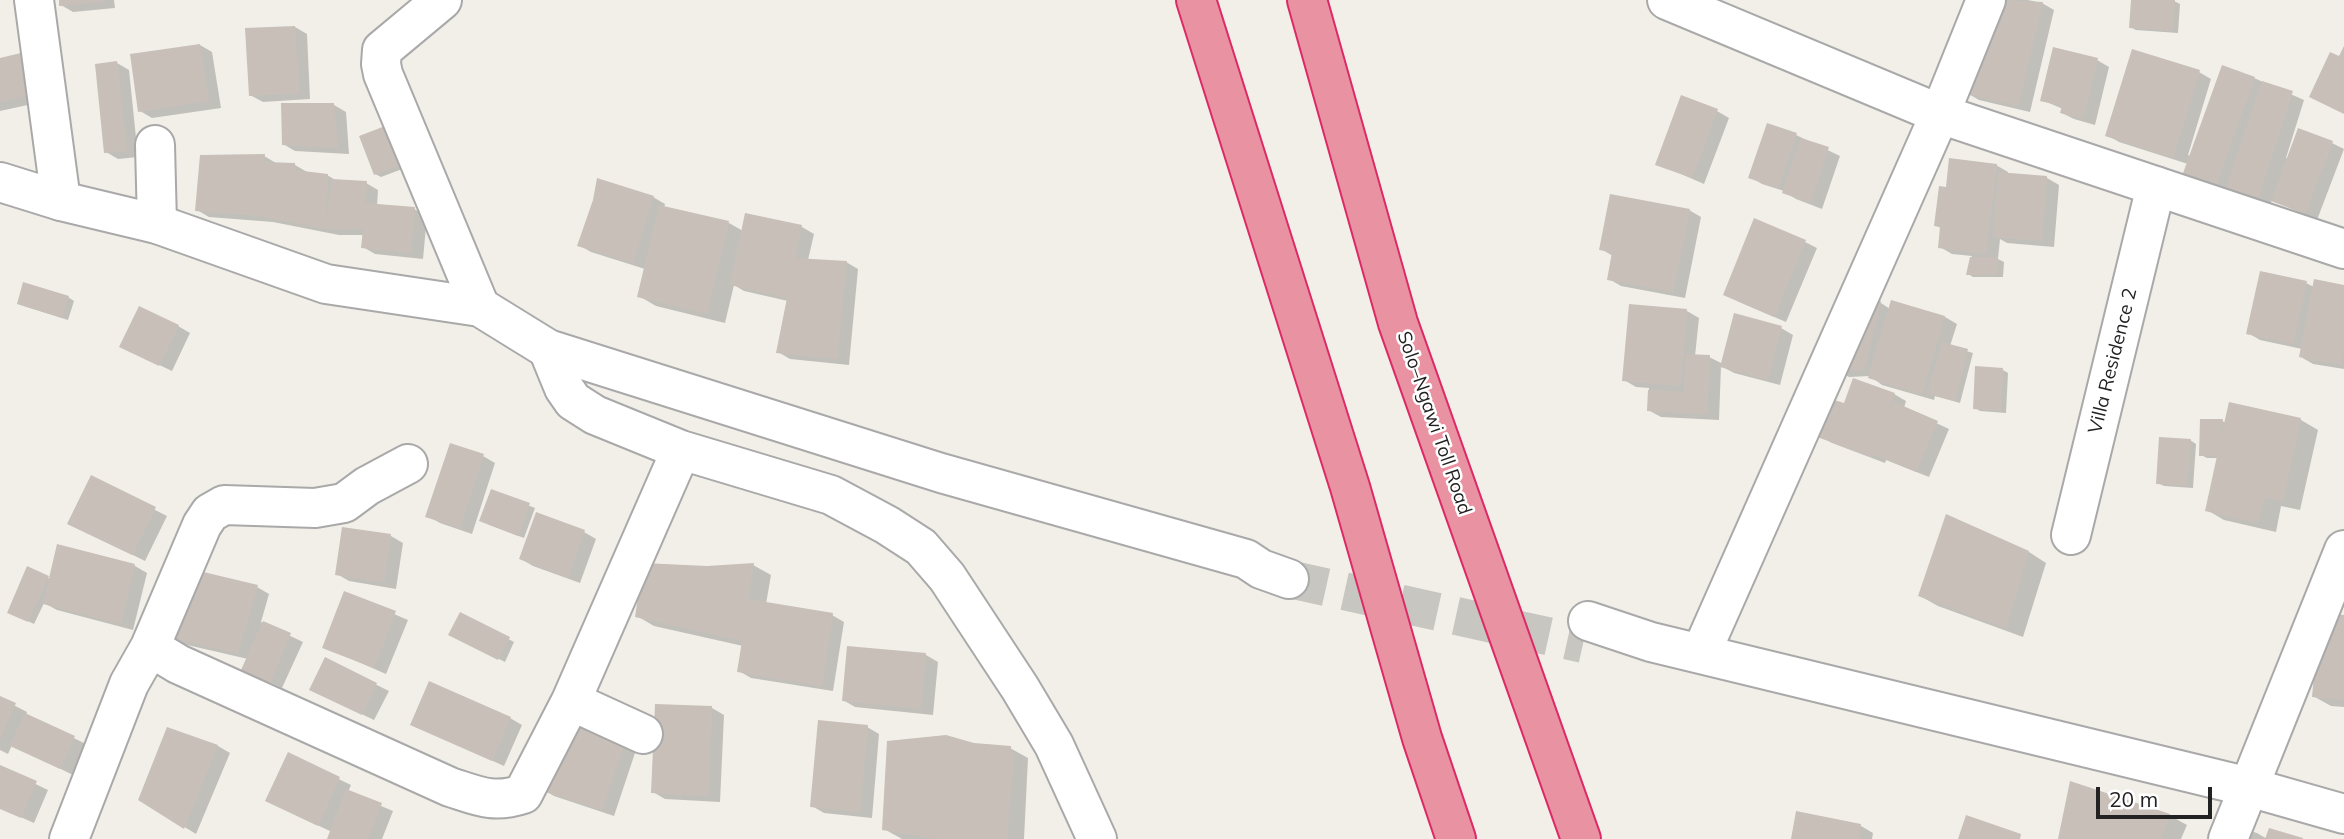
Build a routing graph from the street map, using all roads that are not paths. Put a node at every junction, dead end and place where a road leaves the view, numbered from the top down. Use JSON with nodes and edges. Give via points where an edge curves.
{"nodes":[{"id":1,"x":34,"y":0,"type":"edge"},
{"id":2,"x":442,"y":0,"type":"edge"},
{"id":3,"x":1196,"y":0,"type":"edge"},
{"id":4,"x":1307,"y":0,"type":"edge"},
{"id":5,"x":1667,"y":0,"type":"edge"},
{"id":6,"x":1986,"y":0,"type":"edge"},
{"id":7,"x":1940,"y":114,"type":"junction"},
{"id":8,"x":155,"y":145,"type":"dead end"},
{"id":9,"x":0,"y":182,"type":"edge"},
{"id":10,"x":2156,"y":186,"type":"junction"},
{"id":11,"x":61,"y":201,"type":"junction"},
{"id":12,"x":157,"y":225,"type":"junction"},
{"id":13,"x":2344,"y":249,"type":"edge"},
{"id":14,"x":480,"y":307,"type":"junction"},
{"id":15,"x":548,"y":349,"type":"junction"},
{"id":16,"x":681,"y":450,"type":"junction"},
{"id":17,"x":408,"y":464,"type":"dead end"},
{"id":18,"x":2071,"y":535,"type":"dead end"},
{"id":19,"x":2344,"y":550,"type":"edge"},
{"id":20,"x":1293,"y":566,"type":"tunnel mouth"},
{"id":21,"x":1585,"y":632,"type":"tunnel mouth"},
{"id":22,"x":150,"y":647,"type":"junction"},
{"id":23,"x":1701,"y":653,"type":"junction"},
{"id":24,"x":571,"y":701,"type":"junction"},
{"id":25,"x":643,"y":734,"type":"dead end"},
{"id":26,"x":2249,"y":786,"type":"junction"},
{"id":27,"x":2344,"y":814,"type":"edge"},
{"id":28,"x":69,"y":839,"type":"edge"},
{"id":29,"x":1097,"y":839,"type":"edge"},
{"id":30,"x":1456,"y":839,"type":"edge"},
{"id":31,"x":1581,"y":839,"type":"edge"},
{"id":32,"x":2228,"y":839,"type":"edge"}],
"edges":[{"from":1,"to":11,"type":"street"},
{"from":2,"to":14,"type":"street","via":[[382,51],[381,64]]},
{"from":3,"to":30,"type":"highway"},
{"from":4,"to":31,"type":"highway","name":"Solo–Ngawi Toll Road","via":[[1398,323]]},
{"from":5,"to":7,"type":"street"},
{"from":6,"to":7,"type":"street"},
{"from":7,"to":10,"type":"street"},
{"from":7,"to":23,"type":"street"},
{"from":8,"to":12,"type":"street"},
{"from":9,"to":11,"type":"street"},
{"from":10,"to":13,"type":"street"},
{"from":10,"to":18,"type":"street","name":"Villa Residence 2"},
{"from":11,"to":12,"type":"street"},
{"from":12,"to":14,"type":"street","via":[[326,284]]},
{"from":14,"to":15,"type":"street"},
{"from":15,"to":16,"type":"street","via":[[573,401],[595,415]]},
{"from":15,"to":20,"type":"street","via":[[941,473],[1246,559],[1274,552]]},
{"from":16,"to":24,"type":"street"},
{"from":16,"to":29,"type":"street","via":[[831,495],[921,547],[947,577],[1027,700],[1054,745]]},
{"from":17,"to":22,"type":"street","via":[[344,503],[314,508],[224,505],[210,513]]},
{"from":19,"to":26,"type":"street"},
{"from":21,"to":23,"type":"street"},
{"from":22,"to":24,"type":"street","via":[[178,664],[450,787],[492,800],[523,794]]},
{"from":22,"to":28,"type":"street","via":[[129,684]]},
{"from":23,"to":26,"type":"street"},
{"from":24,"to":25,"type":"street"},
{"from":26,"to":27,"type":"street"},
{"from":26,"to":32,"type":"street"}]}
